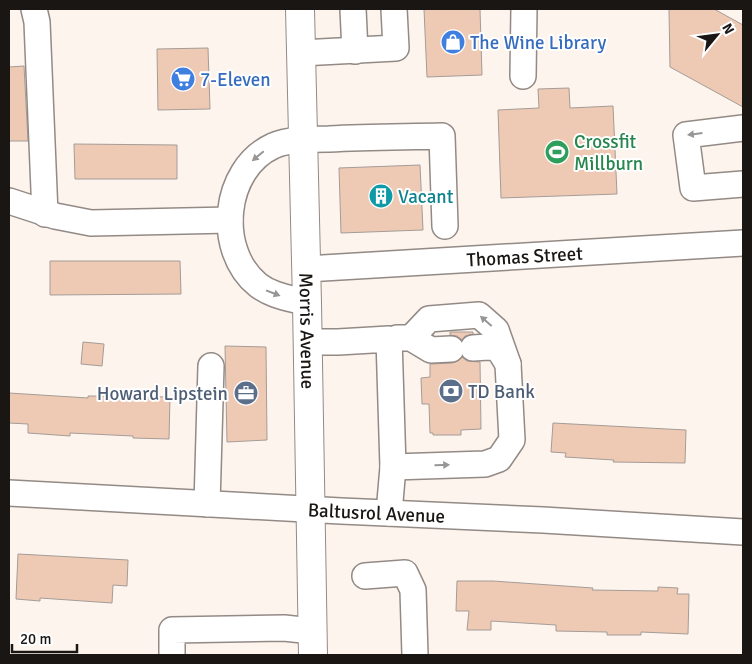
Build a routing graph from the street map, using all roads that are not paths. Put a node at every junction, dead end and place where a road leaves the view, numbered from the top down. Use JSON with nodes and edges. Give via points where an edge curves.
{"nodes":[{"id":1,"x":34,"y":9,"type":"edge"},
{"id":2,"x":300,"y":9,"type":"edge"},
{"id":3,"x":353,"y":9,"type":"edge"},
{"id":4,"x":394,"y":9,"type":"edge"},
{"id":5,"x":524,"y":9,"type":"edge"},
{"id":6,"x":354,"y":50,"type":"junction"},
{"id":7,"x":301,"y":53,"type":"junction"},
{"id":8,"x":523,"y":76,"type":"dead end"},
{"id":9,"x":743,"y":128,"type":"edge"},
{"id":10,"x":302,"y":140,"type":"junction"},
{"id":11,"x":743,"y":184,"type":"edge"},
{"id":12,"x":9,"y":201,"type":"edge"},
{"id":13,"x":45,"y":214,"type":"junction"},
{"id":14,"x":230,"y":220,"type":"junction"},
{"id":15,"x":445,"y":226,"type":"dead end"},
{"id":16,"x":743,"y":243,"type":"edge"},
{"id":17,"x":306,"y":269,"type":"junction"},
{"id":18,"x":307,"y":302,"type":"junction"},
{"id":19,"x":400,"y":338,"type":"junction"},
{"id":20,"x":307,"y":342,"type":"junction"},
{"id":21,"x":508,"y":364,"type":"junction"},
{"id":22,"x":211,"y":366,"type":"dead end"},
{"id":23,"x":393,"y":467,"type":"junction"},
{"id":24,"x":9,"y":493,"type":"edge"},
{"id":25,"x":207,"y":504,"type":"junction"},
{"id":26,"x":310,"y":510,"type":"junction"},
{"id":27,"x":388,"y":513,"type":"junction"},
{"id":28,"x":743,"y":532,"type":"edge"},
{"id":29,"x":365,"y":576,"type":"dead end"},
{"id":30,"x":313,"y":643,"type":"edge"},
{"id":31,"x":172,"y":655,"type":"edge"},
{"id":32,"x":415,"y":655,"type":"edge"}],
"edges":[{"from":1,"to":13,"type":"street"},
{"from":2,"to":7,"type":"main road","name":"Morris Avenue"},
{"from":3,"to":6,"type":"street"},
{"from":4,"to":6,"type":"street","via":[[396,48]]},
{"from":5,"to":8,"type":"street"},
{"from":6,"to":7,"type":"street"},
{"from":7,"to":10,"type":"main road","name":"Morris Avenue"},
{"from":9,"to":11,"type":"street","one_way":true,"via":[[686,135],[693,188]]},
{"from":10,"to":14,"type":"street","one_way":true,"via":[[274,145],[258,154],[236,188]]},
{"from":10,"to":15,"type":"street","via":[[442,136]]},
{"from":10,"to":17,"type":"main road","name":"Morris Avenue"},
{"from":12,"to":13,"type":"street"},
{"from":13,"to":14,"type":"street","via":[[91,223]]},
{"from":14,"to":18,"type":"street","one_way":true,"via":[[237,256],[256,284],[269,293]]},
{"from":16,"to":17,"type":"street","name":"Thomas Street"},
{"from":17,"to":18,"type":"main road","name":"Morris Avenue"},
{"from":18,"to":20,"type":"main road","name":"Morris Avenue"},
{"from":19,"to":20,"type":"street"},
{"from":19,"to":21,"type":"street","via":[[431,350],[498,348]]},
{"from":21,"to":19,"type":"street","one_way":true,"via":[[496,330],[479,315],[429,319]]},
{"from":19,"to":23,"type":"street"},
{"from":20,"to":26,"type":"main road","name":"Morris Avenue"},
{"from":23,"to":21,"type":"street","one_way":true,"via":[[485,464],[499,458],[512,440]]},
{"from":22,"to":25,"type":"street"},
{"from":23,"to":27,"type":"street"},
{"from":24,"to":25,"type":"street","name":"Baltusrol Avenue"},
{"from":25,"to":26,"type":"street","name":"Baltusrol Avenue"},
{"from":26,"to":27,"type":"street","name":"Baltusrol Avenue"},
{"from":26,"to":30,"type":"main road","name":"Morris Avenue"},
{"from":27,"to":28,"type":"street","name":"Baltusrol Avenue"},
{"from":29,"to":32,"type":"street","via":[[406,573],[413,590]]},
{"from":30,"to":31,"type":"street","via":[[284,628],[172,630]]}]}
